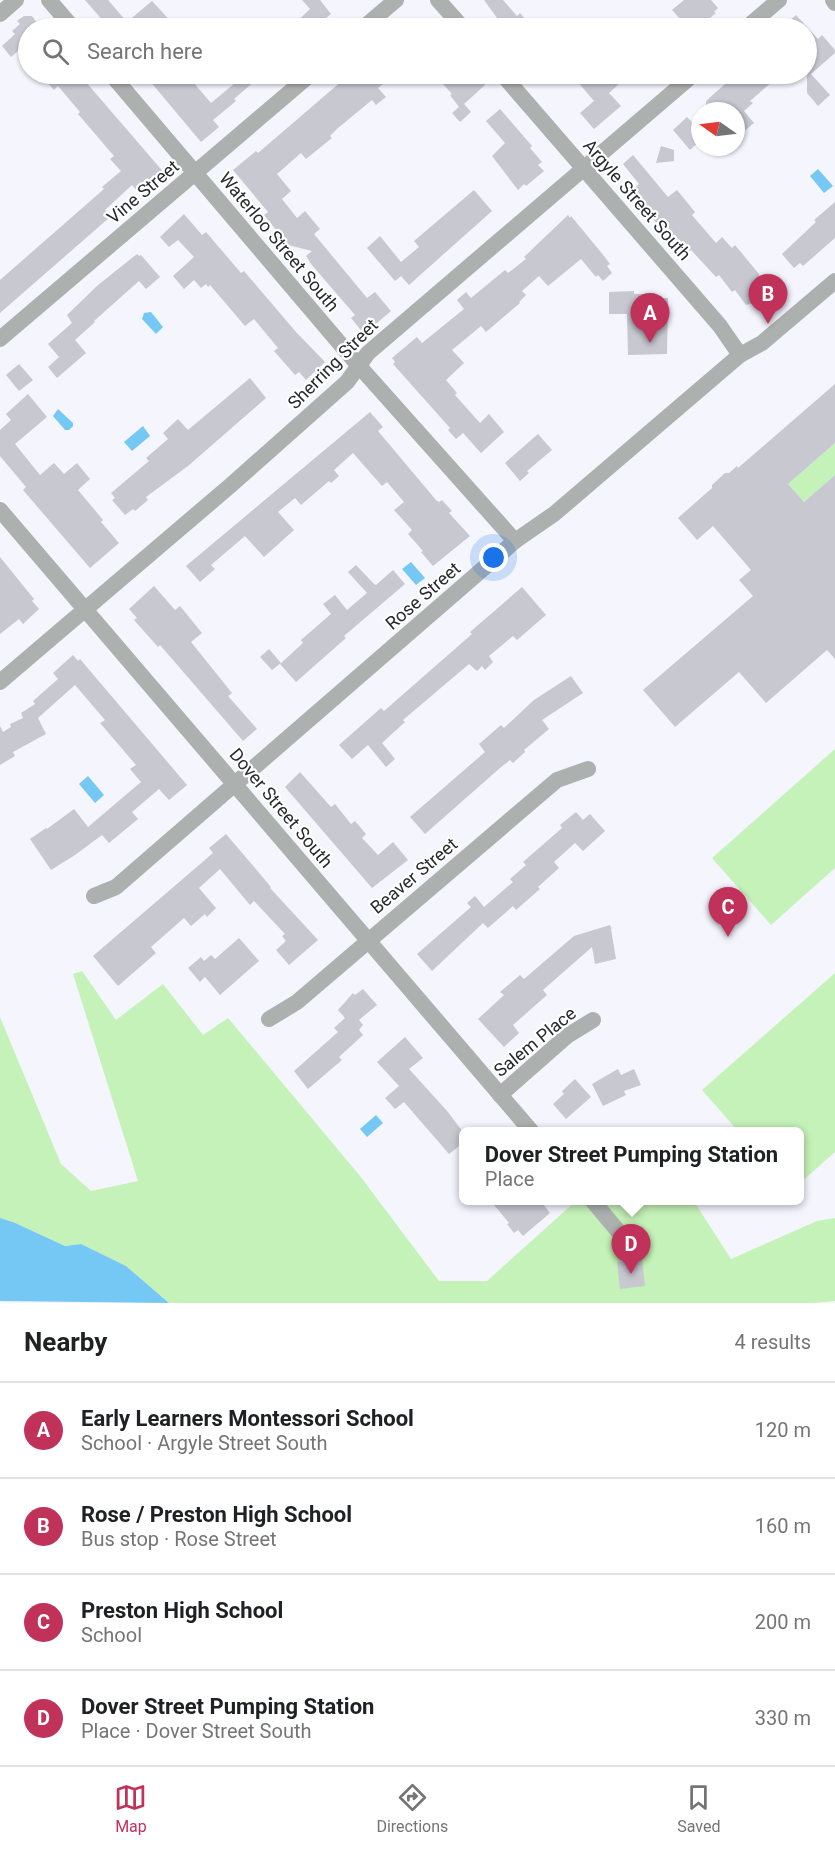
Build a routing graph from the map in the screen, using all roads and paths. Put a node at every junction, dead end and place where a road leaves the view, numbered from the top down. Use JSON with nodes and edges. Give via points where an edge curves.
{"nodes":[{"id":1,"x":16,"y":0,"type":"edge"},
{"id":2,"x":49,"y":0,"type":"edge"},
{"id":3,"x":396,"y":0,"type":"edge"},
{"id":4,"x":438,"y":0,"type":"edge"},
{"id":5,"x":779,"y":0,"type":"edge"},
{"id":6,"x":0,"y":14,"type":"edge"},
{"id":7,"x":64,"y":18,"type":"edge"},
{"id":8,"x":375,"y":18,"type":"edge"},
{"id":9,"x":454,"y":18,"type":"edge"},
{"id":10,"x":758,"y":18,"type":"edge"},
{"id":11,"x":119,"y":84,"type":"edge"},
{"id":12,"x":299,"y":84,"type":"edge"},
{"id":13,"x":511,"y":84,"type":"edge"},
{"id":14,"x":682,"y":84,"type":"edge"},
{"id":15,"x":584,"y":168,"type":"junction"},
{"id":16,"x":195,"y":174,"type":"junction"},
{"id":17,"x":835,"y":281,"type":"edge"},
{"id":18,"x":0,"y":339,"type":"edge"},
{"id":19,"x":740,"y":355,"type":"junction"},
{"id":20,"x":359,"y":366,"type":"junction"},
{"id":21,"x":0,"y":510,"type":"edge"},
{"id":22,"x":514,"y":542,"type":"junction"},
{"id":23,"x":86,"y":610,"type":"junction"},
{"id":24,"x":0,"y":682,"type":"edge"},
{"id":25,"x":588,"y":769,"type":"dead end"},
{"id":26,"x":235,"y":784,"type":"junction"},
{"id":27,"x":94,"y":896,"type":"dead end"},
{"id":28,"x":368,"y":940,"type":"junction"},
{"id":29,"x":269,"y":1019,"type":"dead end"},
{"id":30,"x":593,"y":1020,"type":"dead end"},
{"id":31,"x":500,"y":1095,"type":"junction"},
{"id":32,"x":528,"y":1127,"type":"edge"},
{"id":33,"x":596,"y":1205,"type":"edge"},
{"id":34,"x":624,"y":1237,"type":"dead end"}],
"edges":[{"from":1,"to":6,"type":"street"},
{"from":2,"to":7,"type":"street"},
{"from":3,"to":8,"type":"street"},
{"from":4,"to":9,"type":"street"},
{"from":5,"to":10,"type":"street"},
{"from":11,"to":16,"type":"street","name":"Waterloo Street South"},
{"from":12,"to":16,"type":"street","name":"Vine Street"},
{"from":13,"to":15,"type":"street","name":"Argyle Street South"},
{"from":14,"to":15,"type":"street","name":"Sherring Street"},
{"from":15,"to":19,"type":"street","name":"Argyle Street South","via":[[720,326]]},
{"from":15,"to":20,"type":"street","name":"Sherring Street","via":[[368,353]]},
{"from":16,"to":18,"type":"street","name":"Vine Street"},
{"from":16,"to":20,"type":"street","name":"Waterloo Street South"},
{"from":17,"to":19,"type":"street","name":"Rose Street","via":[[762,343]]},
{"from":19,"to":22,"type":"street","name":"Rose Street","via":[[554,514]]},
{"from":20,"to":22,"type":"street","name":"Waterloo Street South"},
{"from":20,"to":23,"type":"street","name":"Sherring Street","via":[[347,382]]},
{"from":21,"to":23,"type":"street","name":"Dover Street South"},
{"from":22,"to":26,"type":"street","name":"Rose Street"},
{"from":23,"to":24,"type":"street","name":"Sherring Street"},
{"from":23,"to":26,"type":"street","name":"Dover Street South"},
{"from":25,"to":28,"type":"street","name":"Beaver Street","via":[[557,780]]},
{"from":26,"to":27,"type":"street","name":"Rose Street","via":[[116,887]]},
{"from":26,"to":28,"type":"street","name":"Dover Street South"},
{"from":28,"to":29,"type":"street","name":"Beaver Street","via":[[297,1002]]},
{"from":28,"to":31,"type":"street","name":"Dover Street South"},
{"from":30,"to":31,"type":"street","name":"Salem Place","via":[[567,1036]]},
{"from":31,"to":32,"type":"street","name":"Dover Street South"},
{"from":33,"to":34,"type":"street"}]}
